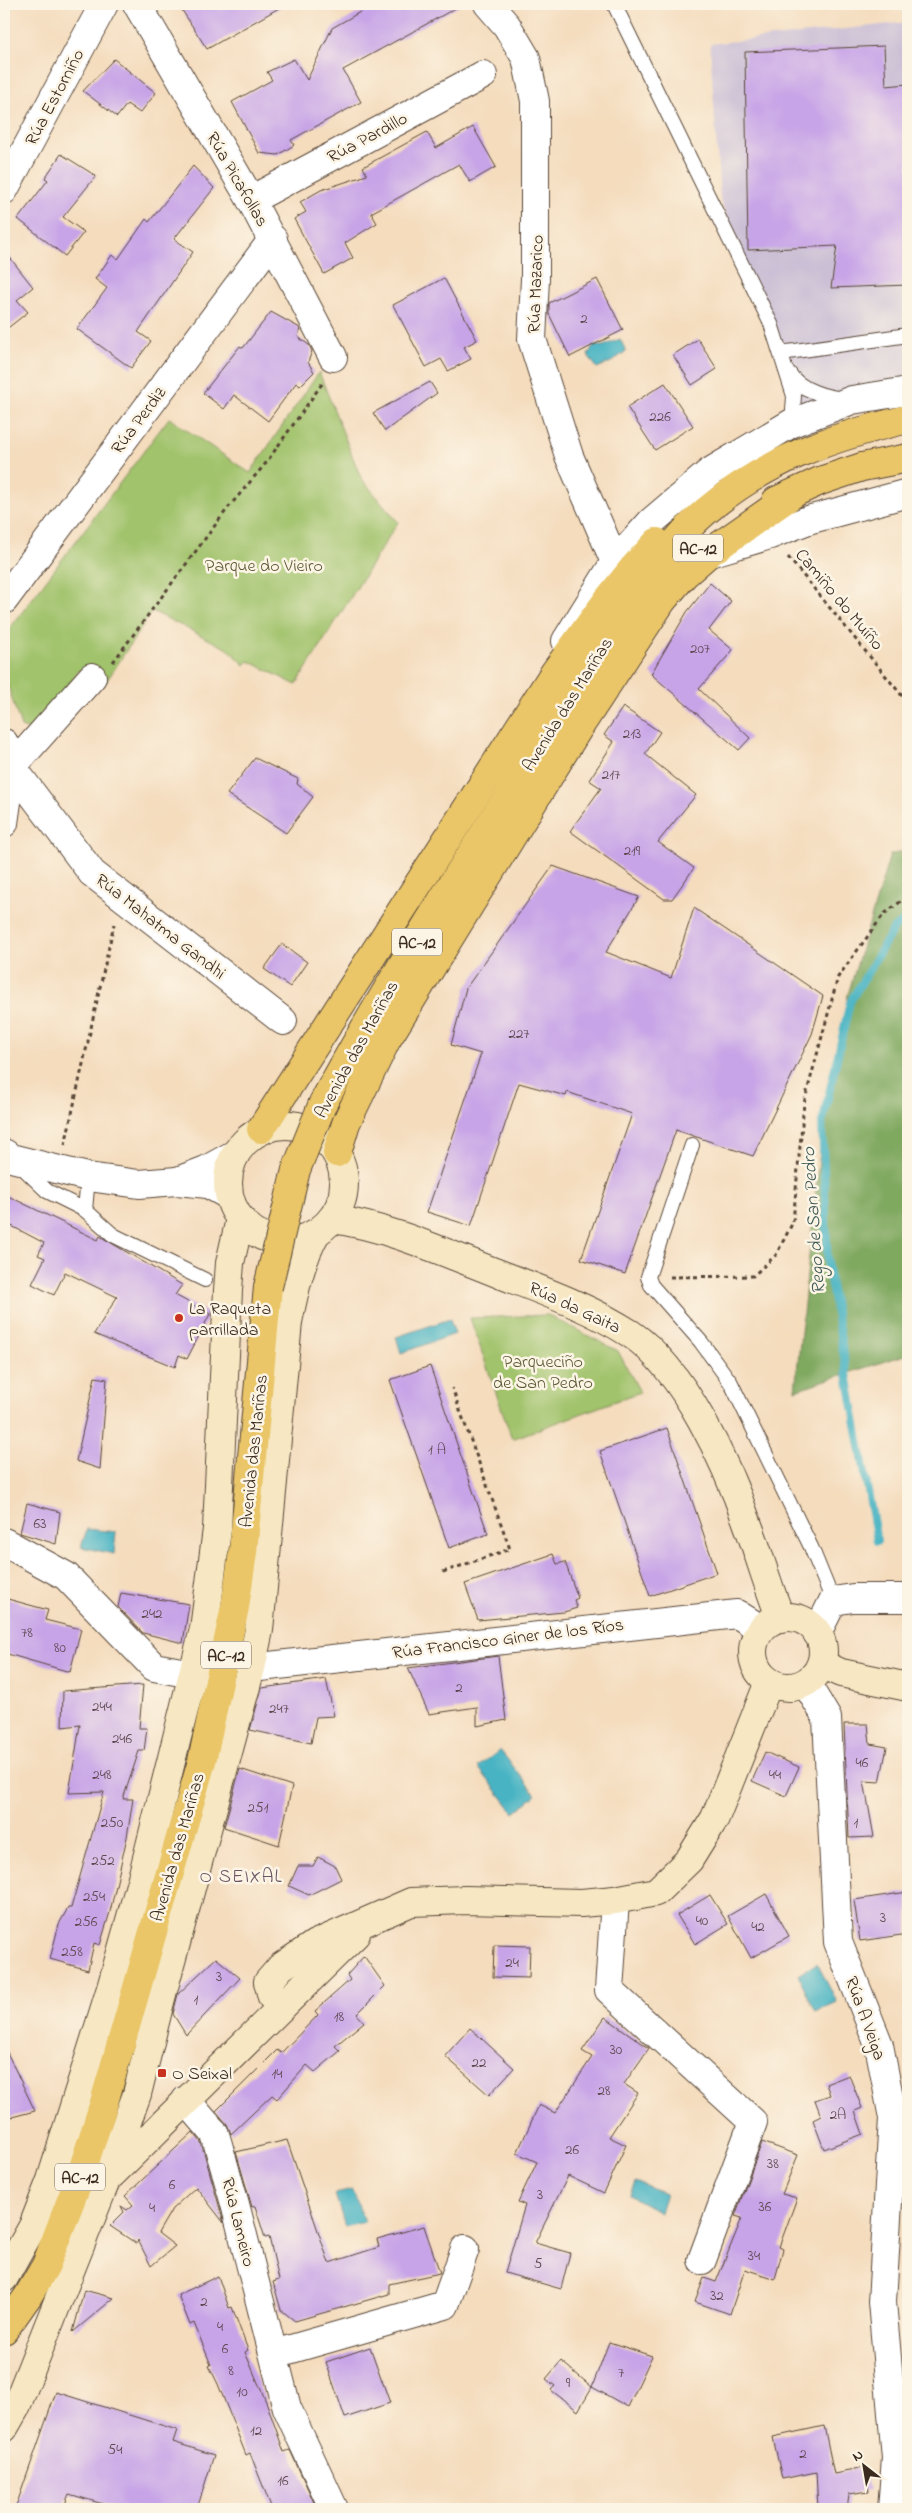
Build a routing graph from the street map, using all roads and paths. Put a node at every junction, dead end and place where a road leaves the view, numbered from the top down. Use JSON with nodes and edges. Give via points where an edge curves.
{"nodes":[{"id":1,"x":104,"y":4,"type":"edge"},
{"id":2,"x":137,"y":4,"type":"edge"},
{"id":3,"x":488,"y":4,"type":"edge"},
{"id":4,"x":614,"y":4,"type":"edge"},
{"id":5,"x":483,"y":75,"type":"dead end"},
{"id":6,"x":4,"y":190,"type":"edge"},
{"id":7,"x":252,"y":200,"type":"junction"},
{"id":8,"x":273,"y":239,"type":"junction"},
{"id":9,"x":908,"y":335,"type":"edge"},
{"id":10,"x":782,"y":353,"type":"junction"},
{"id":11,"x":333,"y":357,"type":"joint"},
{"id":12,"x":787,"y":368,"type":"junction"},
{"id":13,"x":908,"y":391,"type":"edge"},
{"id":14,"x":852,"y":400,"type":"junction"},
{"id":15,"x":908,"y":419,"type":"edge"},
{"id":16,"x":792,"y":423,"type":"junction"},
{"id":17,"x":908,"y":458,"type":"edge"},
{"id":18,"x":738,"y":486,"type":"junction"},
{"id":19,"x":908,"y":493,"type":"edge"},
{"id":20,"x":793,"y":494,"type":"junction"},
{"id":21,"x":770,"y":535,"type":"junction"},
{"id":22,"x":709,"y":553,"type":"junction"},
{"id":23,"x":615,"y":562,"type":"junction"},
{"id":24,"x":4,"y":600,"type":"edge"},
{"id":25,"x":618,"y":623,"type":"junction"},
{"id":26,"x":554,"y":674,"type":"junction"},
{"id":27,"x":92,"y":677,"type":"joint"},
{"id":28,"x":908,"y":703,"type":"edge"},
{"id":29,"x":8,"y":755,"type":"edge"},
{"id":30,"x":4,"y":823,"type":"edge"},
{"id":31,"x":121,"y":895,"type":"junction"},
{"id":32,"x":908,"y":896,"type":"edge"},
{"id":33,"x":283,"y":1021,"type":"dead end"},
{"id":34,"x":261,"y":1129,"type":"junction"},
{"id":35,"x":692,"y":1145,"type":"dead end"},
{"id":36,"x":337,"y":1153,"type":"junction"},
{"id":37,"x":8,"y":1155,"type":"edge"},
{"id":38,"x":233,"y":1156,"type":"junction"},
{"id":39,"x":60,"y":1170,"type":"junction"},
{"id":40,"x":88,"y":1177,"type":"junction"},
{"id":41,"x":176,"y":1181,"type":"junction"},
{"id":42,"x":344,"y":1183,"type":"junction"},
{"id":43,"x":234,"y":1207,"type":"junction"},
{"id":44,"x":85,"y":1210,"type":"junction"},
{"id":45,"x":324,"y":1226,"type":"junction"},
{"id":46,"x":382,"y":1229,"type":"junction"},
{"id":47,"x":648,"y":1277,"type":"junction"},
{"id":48,"x":206,"y":1280,"type":"dead end"},
{"id":49,"x":452,"y":1388,"type":"dead end"},
{"id":50,"x":4,"y":1542,"type":"edge"},
{"id":51,"x":443,"y":1572,"type":"dead end"},
{"id":52,"x":908,"y":1598,"type":"edge"},
{"id":53,"x":833,"y":1601,"type":"junction"},
{"id":54,"x":771,"y":1623,"type":"junction"},
{"id":55,"x":817,"y":1633,"type":"junction"},
{"id":56,"x":251,"y":1668,"type":"junction"},
{"id":57,"x":813,"y":1673,"type":"junction"},
{"id":58,"x":192,"y":1674,"type":"junction"},
{"id":59,"x":769,"y":1682,"type":"junction"},
{"id":60,"x":898,"y":1685,"type":"edge"},
{"id":61,"x":615,"y":1900,"type":"junction"},
{"id":62,"x":186,"y":2100,"type":"junction"},
{"id":63,"x":107,"y":2178,"type":"junction"},
{"id":64,"x":465,"y":2249,"type":"dead end"},
{"id":65,"x":702,"y":2260,"type":"dead end"},
{"id":66,"x":4,"y":2278,"type":"edge"},
{"id":67,"x":4,"y":2330,"type":"edge"},
{"id":68,"x":274,"y":2354,"type":"junction"},
{"id":69,"x":4,"y":2428,"type":"edge"},
{"id":70,"x":334,"y":2509,"type":"edge"},
{"id":71,"x":892,"y":2509,"type":"edge"}],
"edges":[{"from":1,"to":6,"type":"street","name":"Rúa Estorniño"},
{"from":2,"to":7,"type":"street","name":"Rúa Picafollas"},
{"from":3,"to":23,"type":"street","name":"Rúa Mazarico","via":[[507,26],[526,58],[535,101],[532,339],[568,456]]},
{"from":4,"to":10,"type":"lane","via":[[771,324]]},
{"from":5,"to":7,"type":"street","name":"Rúa Pardillo"},
{"from":7,"to":8,"type":"street","name":"Rúa Picafollas"},
{"from":8,"to":11,"type":"street","name":"Rúa Picafollas"},
{"from":8,"to":24,"type":"street","name":"Rúa Perdiz"},
{"from":9,"to":10,"type":"lane"},
{"from":10,"to":12,"type":"lane"},
{"from":11,"to":27,"type":"path","via":[[323,382],[266,463],[228,508],[104,674],[97,670]]},
{"from":12,"to":14,"type":"lane","via":[[794,382],[805,388],[834,398]]},
{"from":12,"to":16,"type":"lane","via":[[794,396]]},
{"from":13,"to":14,"type":"street","name":"Avenida das Mariñas"},
{"from":14,"to":16,"type":"street","name":"Avenida das Mariñas"},
{"from":15,"to":18,"type":"highway","name":"Avenida das Mariñas","number":"AC-12","via":[[852,432],[796,452]]},
{"from":16,"to":23,"type":"street","name":"Avenida das Mariñas","via":[[710,472],[651,522]]},
{"from":17,"to":20,"type":"highway","name":"Avenida das Mariñas","number":"AC-12","via":[[862,467]]},
{"from":18,"to":25,"type":"highway","name":"Avenida das Mariñas","number":"AC-12","via":[[704,512],[678,538]]},
{"from":18,"to":26,"type":"highway","via":[[688,516],[654,546],[608,599]]},
{"from":19,"to":21,"type":"street","via":[[808,520]]},
{"from":20,"to":22,"type":"highway"},
{"from":20,"to":25,"type":"highway","name":"Avenida das Mariñas","number":"AC-12","via":[[742,519],[683,558]]},
{"from":21,"to":22,"type":"street"},
{"from":21,"to":28,"type":"path","name":"Camiño do Muíño"},
{"from":22,"to":36,"type":"highway","via":[[662,601],[578,729],[386,1042],[346,1123]]},
{"from":23,"to":26,"type":"street","name":"Avenida das Mariñas","via":[[568,635]]},
{"from":25,"to":67,"type":"highway","name":"Avenida das Mariñas","number":"AC-12","bridge":true,"via":[[451,885],[356,1044],[323,1103],[296,1170],[268,1287],[242,1561],[202,1761],[81,2174],[46,2265]]},
{"from":26,"to":34,"type":"highway"},
{"from":27,"to":29,"type":"street"},
{"from":29,"to":30,"type":"street"},
{"from":29,"to":31,"type":"street","name":"Rúa Mahatma Gandhi","via":[[92,873]]},
{"from":31,"to":33,"type":"street","name":"Rúa Mahatma Gandhi"},
{"from":31,"to":39,"type":"path"},
{"from":32,"to":47,"type":"path","via":[[884,914],[838,977],[804,1103],[793,1222],[776,1255],[752,1276]]},
{"from":34,"to":36,"type":"main road","via":[[278,1124],[312,1130]]},
{"from":34,"to":38,"type":"main road","via":[[245,1140]]},
{"from":35,"to":47,"type":"lane"},
{"from":36,"to":42,"type":"main road"},
{"from":37,"to":39,"type":"street"},
{"from":37,"to":44,"type":"lane","via":[[47,1192]]},
{"from":38,"to":41,"type":"street"},
{"from":38,"to":43,"type":"main road","via":[[228,1168]]},
{"from":39,"to":40,"type":"street"},
{"from":40,"to":41,"type":"street","via":[[140,1184]]},
{"from":40,"to":44,"type":"lane"},
{"from":41,"to":43,"type":"street","via":[[208,1184]]},
{"from":42,"to":45,"type":"main road","via":[[343,1196]]},
{"from":42,"to":46,"type":"main road","name":"Rúa da Gaita","via":[[354,1200]]},
{"from":43,"to":45,"type":"main road","via":[[252,1231],[267,1238],[283,1241],[300,1239]]},
{"from":43,"to":58,"type":"main road","via":[[217,1529],[204,1629]]},
{"from":44,"to":48,"type":"lane","via":[[113,1235]]},
{"from":45,"to":46,"type":"main road","name":"Rúa da Gaita"},
{"from":45,"to":56,"type":"main road","via":[[309,1246],[288,1322],[259,1630]]},
{"from":46,"to":54,"type":"main road","name":"Rúa da Gaita","via":[[589,1310],[632,1335],[656,1356],[682,1388],[725,1468],[748,1524]]},
{"from":47,"to":53,"type":"lane","via":[[651,1285],[701,1342],[731,1383],[811,1547]]},
{"from":49,"to":51,"type":"path","via":[[510,1549]]},
{"from":50,"to":58,"type":"street","via":[[66,1576],[154,1668]]},
{"from":52,"to":53,"type":"street"},
{"from":53,"to":55,"type":"street"},
{"from":54,"to":55,"type":"main road","via":[[801,1620]]},
{"from":54,"to":56,"type":"street","name":"Rúa Francisco Giner de los Ríos","via":[[737,1614]]},
{"from":54,"to":59,"type":"main road","via":[[755,1639],[753,1651],[754,1663]]},
{"from":55,"to":57,"type":"main road","via":[[823,1654]]},
{"from":56,"to":63,"type":"main road","via":[[137,2094]]},
{"from":57,"to":59,"type":"main road","via":[[787,1687]]},
{"from":57,"to":60,"type":"main road","via":[[841,1673]]},
{"from":57,"to":71,"type":"street","name":"Rúa A Veiga","via":[[827,1718],[838,1942],[880,2045],[893,2118],[882,2302],[896,2458]]},
{"from":58,"to":66,"type":"main road","via":[[143,1874],[111,1988],[51,2180],[33,2226]]},
{"from":59,"to":61,"type":"main road","via":[[715,1818],[689,1860],[656,1892]]},
{"from":61,"to":62,"type":"main road","via":[[580,1903],[411,1902],[315,1944],[281,1967],[268,1982],[272,1996],[285,2002]]},
{"from":61,"to":65,"type":"street","via":[[608,1990],[753,2122]]},
{"from":62,"to":63,"type":"main road"},
{"from":62,"to":68,"type":"street","name":"Rúa Lameiro","via":[[215,2134]]},
{"from":63,"to":69,"type":"main road","via":[[16,2407]]},
{"from":64,"to":68,"type":"street","via":[[445,2305]]},
{"from":68,"to":70,"type":"street","name":"Rúa Lameiro","via":[[287,2408]]}]}
